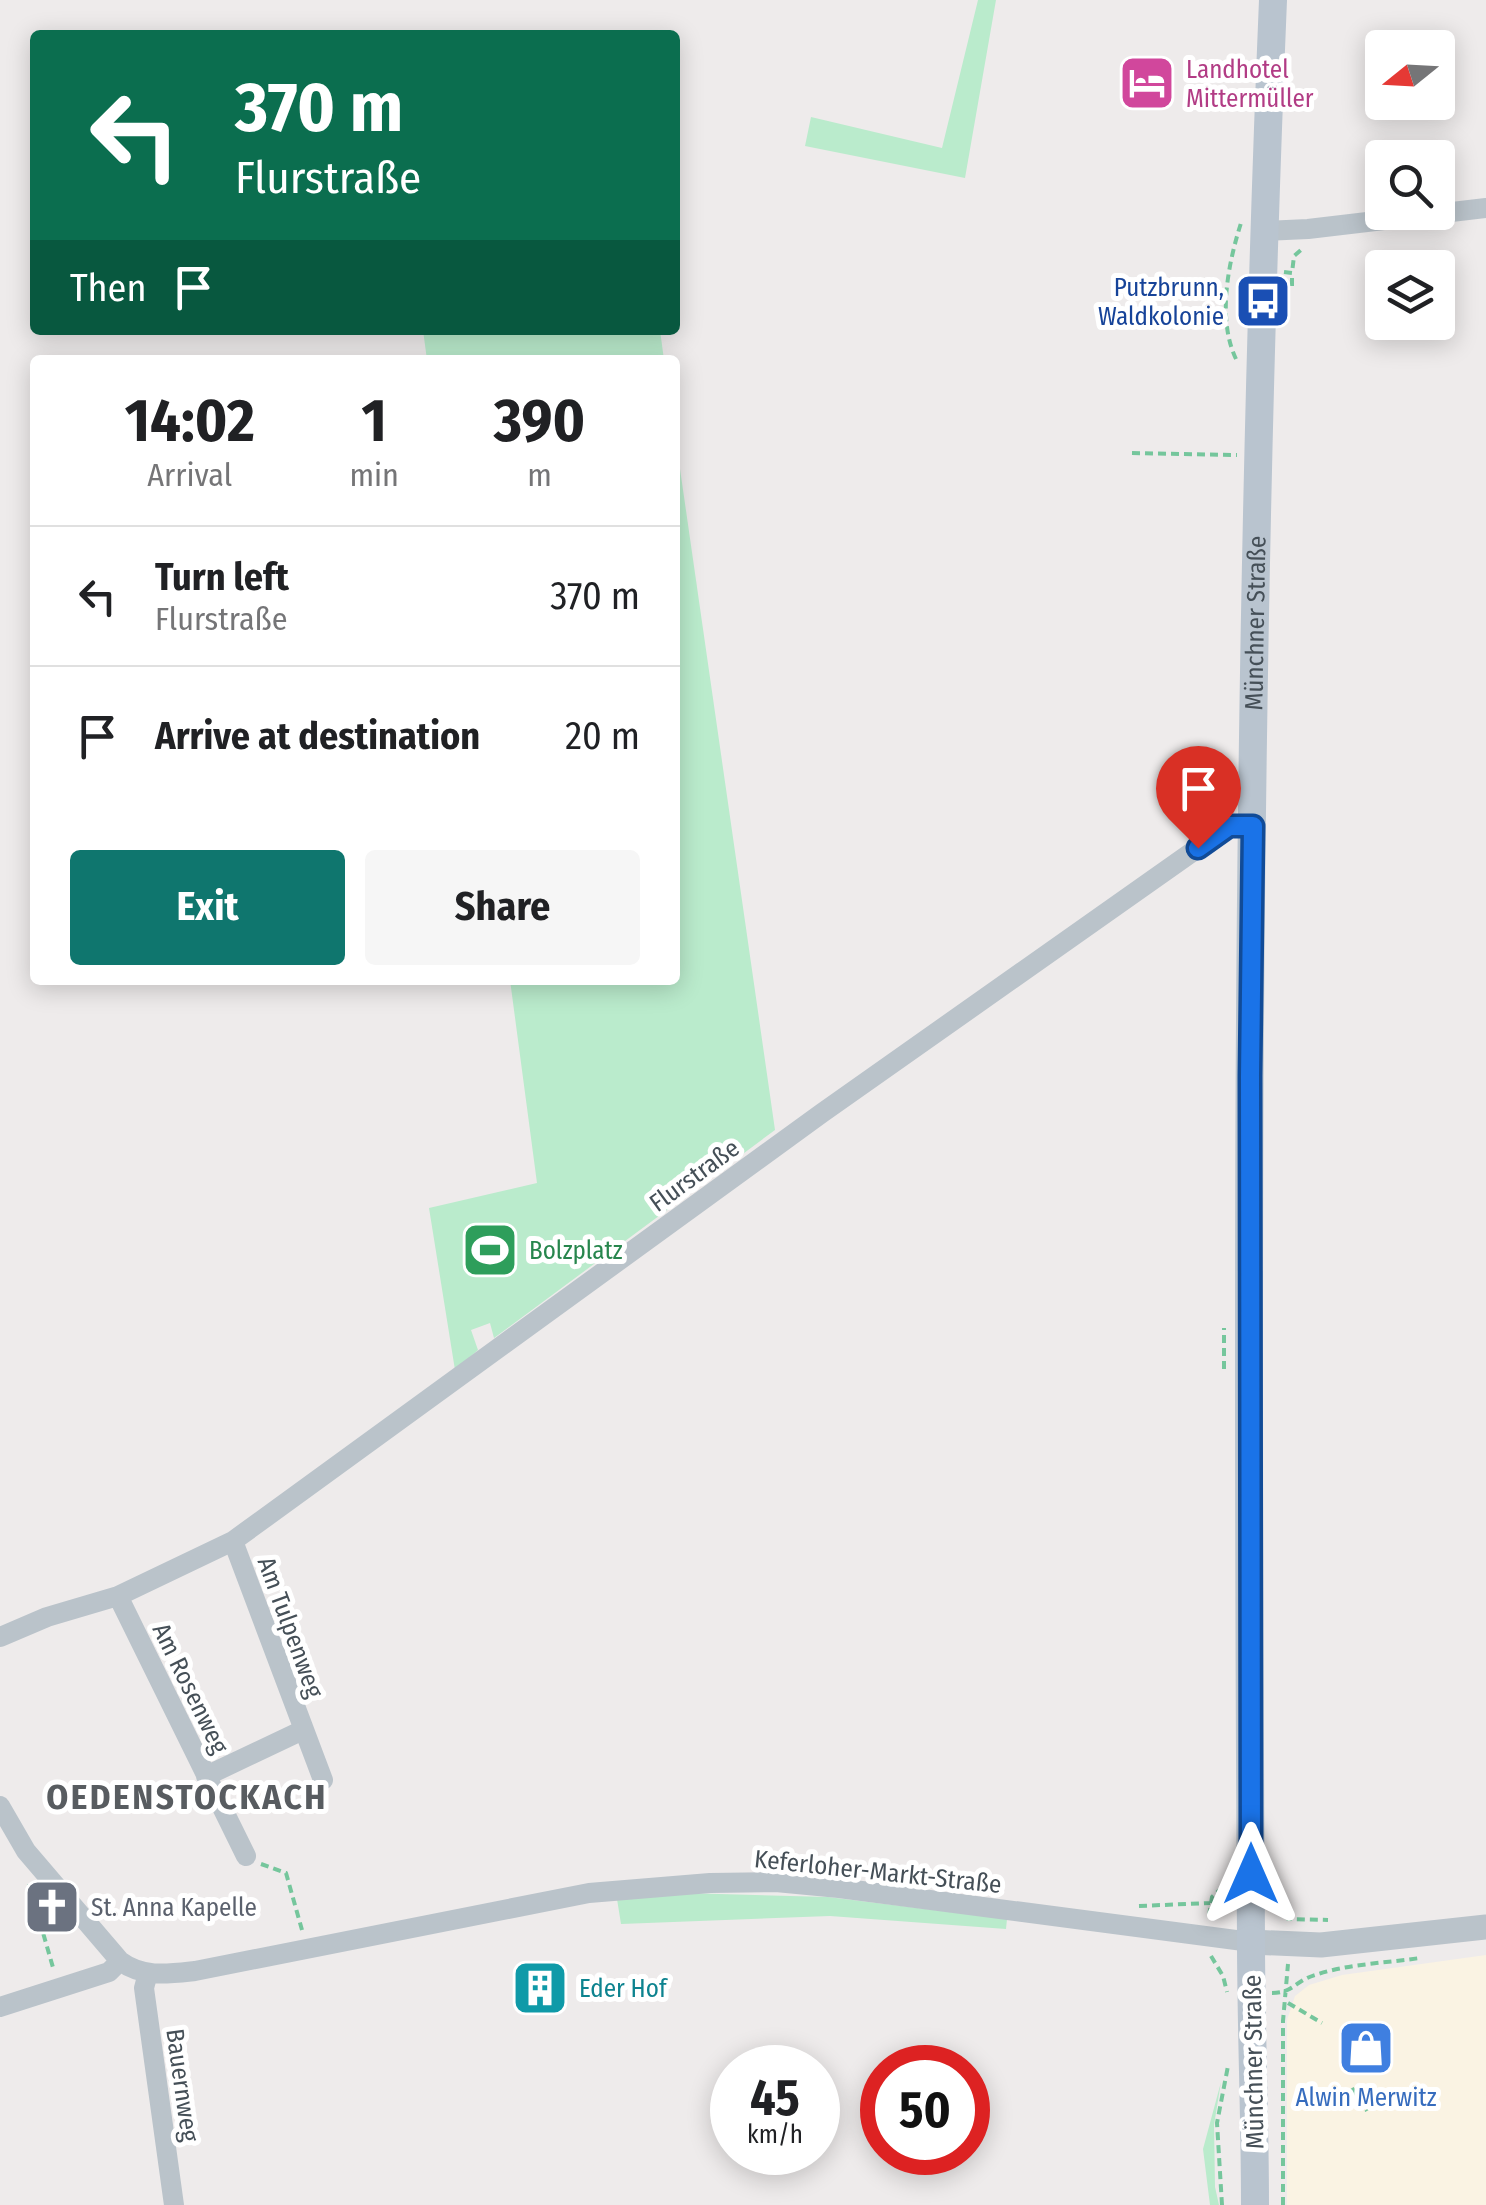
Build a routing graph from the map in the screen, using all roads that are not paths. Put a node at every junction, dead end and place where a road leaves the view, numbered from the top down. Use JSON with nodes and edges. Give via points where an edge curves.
{"nodes":[{"id":1,"x":1273,"y":0,"type":"edge"},
{"id":2,"x":1486,"y":208,"type":"edge"},
{"id":3,"x":1264,"y":230,"type":"junction"},
{"id":4,"x":1253,"y":826,"type":"junction"},
{"id":5,"x":233,"y":1541,"type":"junction"},
{"id":6,"x":118,"y":1596,"type":"junction"},
{"id":7,"x":0,"y":1638,"type":"edge"},
{"id":8,"x":303,"y":1730,"type":"junction"},
{"id":9,"x":206,"y":1776,"type":"junction"},
{"id":10,"x":323,"y":1780,"type":"dead end"},
{"id":11,"x":0,"y":1806,"type":"edge"},
{"id":12,"x":246,"y":1856,"type":"road end"},
{"id":13,"x":1486,"y":1926,"type":"edge"},
{"id":14,"x":1251,"y":1942,"type":"junction"},
{"id":15,"x":120,"y":1961,"type":"junction"},
{"id":16,"x":148,"y":1973,"type":"junction"},
{"id":17,"x":0,"y":2006,"type":"edge"},
{"id":18,"x":174,"y":2205,"type":"edge"},
{"id":19,"x":1255,"y":2205,"type":"edge"}],
"edges":[{"from":1,"to":3,"type":"main road","name":"Münchner Straße"},
{"from":2,"to":3,"type":"street"},
{"from":3,"to":4,"type":"main road","name":"Münchner Straße"},
{"from":4,"to":5,"type":"street","name":"Flurstraße","via":[[1229,826],[822,1112]]},
{"from":4,"to":14,"type":"main road","name":"Münchner Straße","via":[[1239,1883]]},
{"from":5,"to":6,"type":"street","name":"Flurstraße"},
{"from":5,"to":8,"type":"street","name":"Am Tulpenweg"},
{"from":6,"to":7,"type":"street","name":"Flurstraße"},
{"from":6,"to":9,"type":"street","name":"Am Rosenweg"},
{"from":8,"to":9,"type":"street","name":"Am Tulpenweg"},
{"from":8,"to":10,"type":"street","name":"Am Tulpenweg"},
{"from":9,"to":12,"type":"street","name":"Am Rosenweg"},
{"from":11,"to":15,"type":"street","via":[[26,1852]]},
{"from":13,"to":14,"type":"street","via":[[1361,1942]]},
{"from":14,"to":16,"type":"street","name":"Keferloher-Markt-Straße","via":[[840,1888],[710,1882],[589,1893],[196,1971]]},
{"from":14,"to":19,"type":"main road","name":"Münchner Straße"},
{"from":15,"to":16,"type":"street"},
{"from":15,"to":17,"type":"street","via":[[109,1972]]},
{"from":16,"to":18,"type":"street","name":"Bauernweg","via":[[144,1988]]}]}
